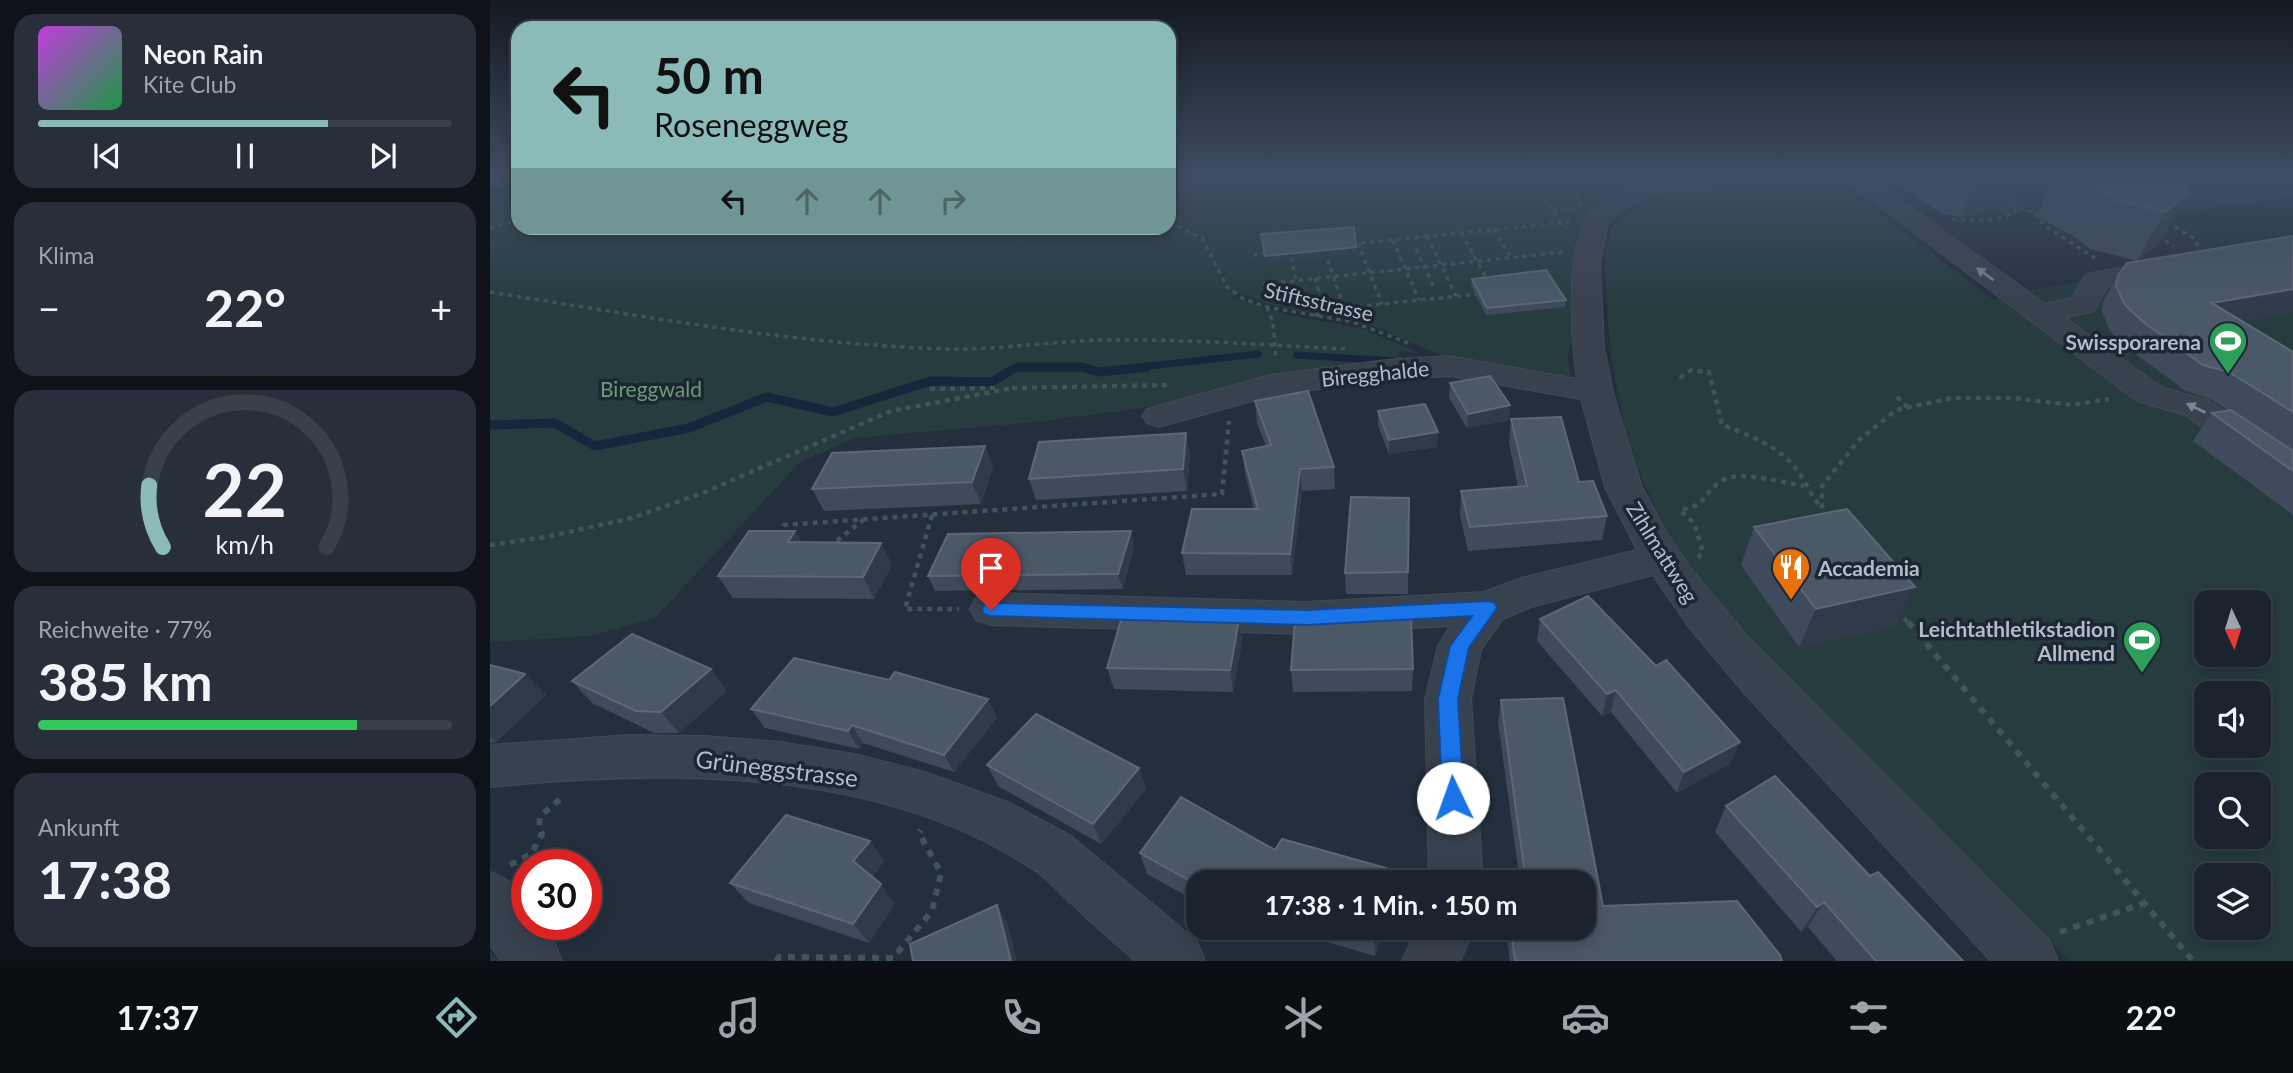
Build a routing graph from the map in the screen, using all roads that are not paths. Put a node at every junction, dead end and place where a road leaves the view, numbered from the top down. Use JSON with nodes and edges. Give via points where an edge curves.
{"nodes":[{"id":1,"x":1598,"y":220,"type":"edge"},
{"id":2,"x":1911,"y":220,"type":"edge"},
{"id":3,"x":2187,"y":256,"type":"edge"},
{"id":4,"x":2040,"y":314,"type":"junction"},
{"id":5,"x":1594,"y":390,"type":"junction"},
{"id":6,"x":1159,"y":416,"type":"dead end"},
{"id":7,"x":2293,"y":473,"type":"edge"},
{"id":8,"x":1667,"y":567,"type":"junction"},
{"id":9,"x":1488,"y":608,"type":"junction"},
{"id":10,"x":991,"y":610,"type":"road end"},
{"id":11,"x":490,"y":766,"type":"edge"},
{"id":12,"x":1455,"y":870,"type":"edge"},
{"id":13,"x":497,"y":883,"type":"edge"},
{"id":14,"x":1441,"y":940,"type":"edge"},
{"id":15,"x":1166,"y":957,"type":"edge"},
{"id":16,"x":534,"y":961,"type":"edge"},
{"id":17,"x":1430,"y":961,"type":"edge"},
{"id":18,"x":2030,"y":961,"type":"edge"}],
"edges":[{"from":1,"to":5,"type":"street","name":"Zihlmattweg","via":[[1588,239],[1585,321]]},
{"from":4,"to":2,"type":"street","one_way":true},
{"from":3,"to":4,"type":"lane","via":[[2096,280],[2084,305]]},
{"from":7,"to":4,"type":"street","one_way":true,"via":[[2197,408],[2149,394]]},
{"from":5,"to":6,"type":"street","name":"Biregghalde","via":[[1449,366],[1271,385]]},
{"from":5,"to":8,"type":"street","name":"Zihlmattweg","via":[[1629,503]]},
{"from":8,"to":9,"type":"street","via":[[1521,594]]},
{"from":8,"to":18,"type":"street","name":"Zihlmattweg","via":[[1739,657]]},
{"from":9,"to":10,"type":"street","via":[[1307,618]]},
{"from":9,"to":12,"type":"street","via":[[1460,646],[1448,699]]},
{"from":11,"to":15,"type":"street","name":"Grüneggstrasse","via":[[665,756],[808,767],[881,781],[983,815],[1054,854]]},
{"from":13,"to":16,"type":"street"},
{"from":14,"to":17,"type":"street"}]}
